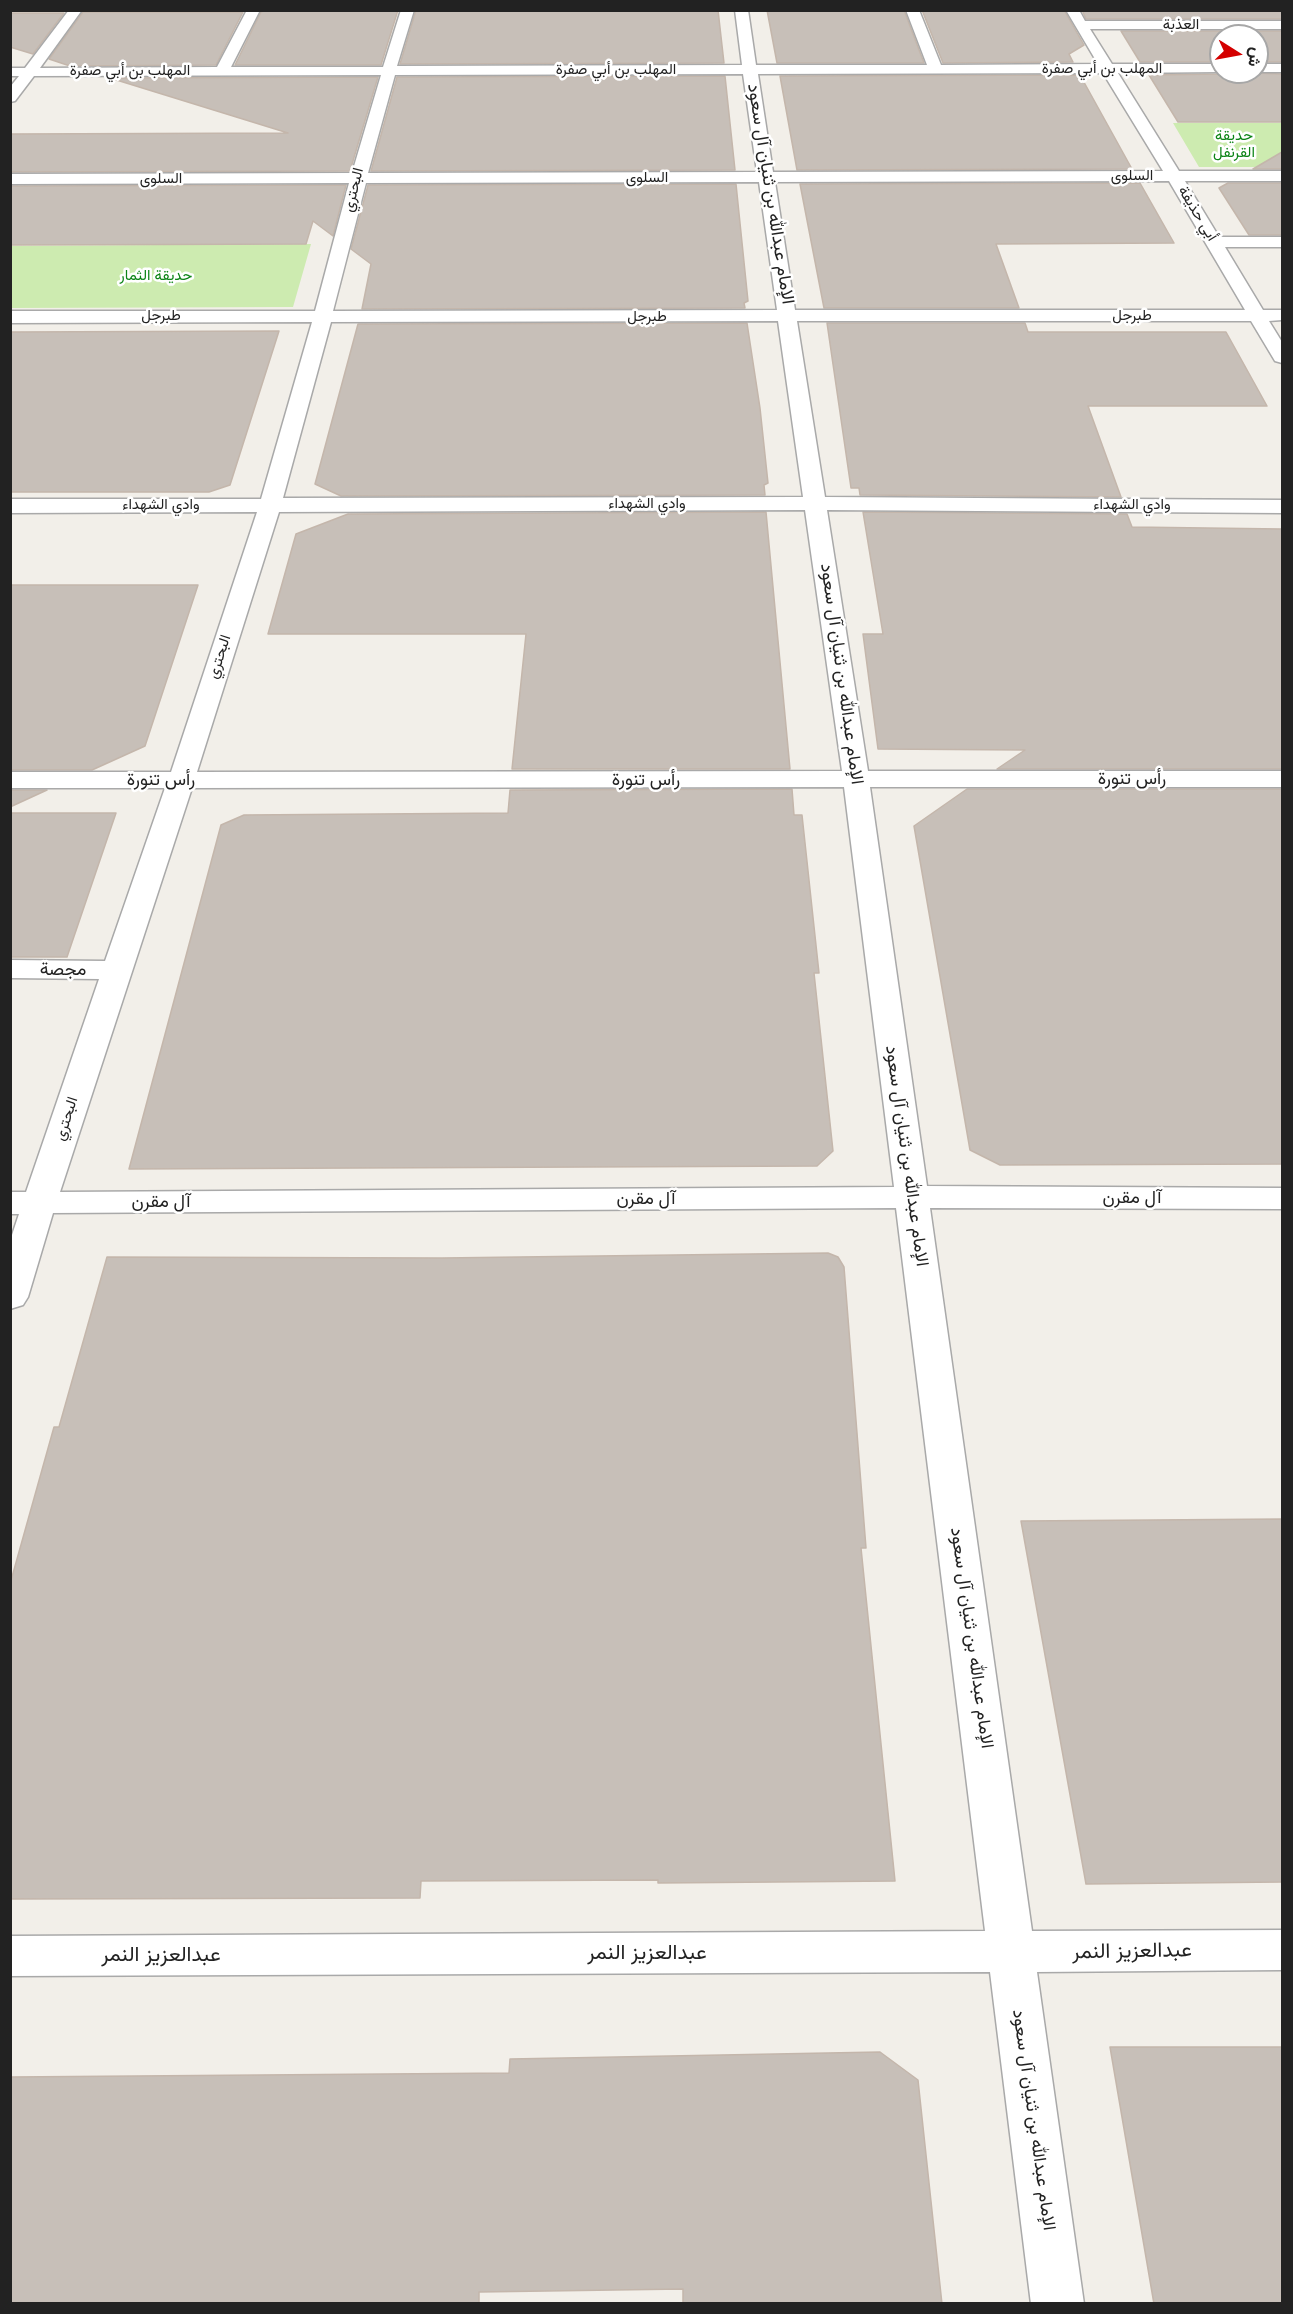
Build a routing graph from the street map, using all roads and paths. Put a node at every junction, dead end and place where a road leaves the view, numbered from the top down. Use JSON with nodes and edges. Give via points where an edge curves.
{"nodes":[{"id":1,"x":76,"y":10,"type":"edge"},
{"id":2,"x":254,"y":10,"type":"edge"},
{"id":3,"x":408,"y":10,"type":"edge"},
{"id":4,"x":741,"y":10,"type":"edge"},
{"id":5,"x":912,"y":10,"type":"edge"},
{"id":6,"x":1076,"y":18,"type":"edge"},
{"id":7,"x":1282,"y":25,"type":"edge"},
{"id":8,"x":1106,"y":68,"type":"junction"},
{"id":9,"x":1209,"y":68,"type":"edge"},
{"id":10,"x":750,"y":69,"type":"junction"},
{"id":11,"x":936,"y":69,"type":"junction"},
{"id":12,"x":222,"y":71,"type":"junction"},
{"id":13,"x":387,"y":71,"type":"junction"},
{"id":14,"x":10,"y":72,"type":"edge"},
{"id":15,"x":29,"y":72,"type":"junction"},
{"id":16,"x":10,"y":98,"type":"edge"},
{"id":17,"x":1174,"y":176,"type":"junction"},
{"id":18,"x":1282,"y":176,"type":"edge"},
{"id":19,"x":767,"y":178,"type":"junction"},
{"id":20,"x":10,"y":179,"type":"edge"},
{"id":21,"x":357,"y":179,"type":"junction"},
{"id":22,"x":1214,"y":242,"type":"junction"},
{"id":23,"x":1282,"y":242,"type":"edge"},
{"id":24,"x":1257,"y":315,"type":"junction"},
{"id":25,"x":1282,"y":315,"type":"edge"},
{"id":26,"x":323,"y":316,"type":"junction"},
{"id":27,"x":10,"y":317,"type":"edge"},
{"id":28,"x":789,"y":317,"type":"junction"},
{"id":29,"x":1282,"y":357,"type":"edge"},
{"id":30,"x":816,"y":503,"type":"junction"},
{"id":31,"x":271,"y":505,"type":"junction"},
{"id":32,"x":10,"y":506,"type":"edge"},
{"id":33,"x":1282,"y":506,"type":"edge"},
{"id":34,"x":856,"y":779,"type":"junction"},
{"id":35,"x":1282,"y":779,"type":"edge"},
{"id":36,"x":10,"y":780,"type":"edge"},
{"id":37,"x":180,"y":781,"type":"junction"},
{"id":38,"x":10,"y":969,"type":"edge"},
{"id":39,"x":116,"y":970,"type":"junction"},
{"id":40,"x":913,"y":1197,"type":"junction"},
{"id":41,"x":1282,"y":1198,"type":"edge"},
{"id":42,"x":25,"y":1203,"type":"edge"},
{"id":43,"x":10,"y":1297,"type":"edge"},
{"id":44,"x":1282,"y":1950,"type":"edge"},
{"id":45,"x":1012,"y":1953,"type":"junction"},
{"id":46,"x":10,"y":1956,"type":"edge"},
{"id":47,"x":1058,"y":2304,"type":"edge"}],
"edges":[{"from":1,"to":15,"type":"street"},
{"from":2,"to":12,"type":"street"},
{"from":3,"to":13,"type":"street","name":"البحتري"},
{"from":4,"to":10,"type":"street","name":"الإمام عبدالله بن ثنيان آل سعود"},
{"from":5,"to":11,"type":"street"},
{"from":6,"to":7,"type":"street","name":"العذبة"},
{"from":6,"to":8,"type":"street","name":"أبي حذيفة"},
{"from":8,"to":9,"type":"street","name":"المهلب بن أبي صفرة"},
{"from":8,"to":11,"type":"street","name":"المهلب بن أبي صفرة"},
{"from":8,"to":17,"type":"street","name":"أبي حذيفة"},
{"from":10,"to":11,"type":"street","name":"المهلب بن أبي صفرة"},
{"from":10,"to":13,"type":"street","name":"المهلب بن أبي صفرة"},
{"from":10,"to":19,"type":"street","name":"الإمام عبدالله بن ثنيان آل سعود"},
{"from":12,"to":13,"type":"street","name":"المهلب بن أبي صفرة"},
{"from":12,"to":15,"type":"street","name":"المهلب بن أبي صفرة"},
{"from":13,"to":21,"type":"street","name":"البحتري"},
{"from":14,"to":15,"type":"street","name":"المهلب بن أبي صفرة"},
{"from":15,"to":16,"type":"street"},
{"from":17,"to":18,"type":"street","name":"السلوى"},
{"from":17,"to":19,"type":"street","name":"السلوى"},
{"from":17,"to":22,"type":"street","name":"أبي حذيفة"},
{"from":19,"to":21,"type":"street","name":"السلوى"},
{"from":19,"to":28,"type":"street","name":"الإمام عبدالله بن ثنيان آل سعود"},
{"from":20,"to":21,"type":"street","name":"السلوى"},
{"from":21,"to":26,"type":"street","name":"البحتري"},
{"from":22,"to":23,"type":"street"},
{"from":22,"to":24,"type":"street","name":"أبي حذيفة"},
{"from":24,"to":25,"type":"street","name":"طبرجل"},
{"from":24,"to":28,"type":"street","name":"طبرجل"},
{"from":24,"to":29,"type":"street","name":"أبي حذيفة"},
{"from":26,"to":27,"type":"street","name":"طبرجل"},
{"from":26,"to":28,"type":"street","name":"طبرجل"},
{"from":26,"to":31,"type":"street","name":"البحتري"},
{"from":28,"to":30,"type":"street","name":"الإمام عبدالله بن ثنيان آل سعود"},
{"from":30,"to":31,"type":"street","name":"وادي الشهداء"},
{"from":30,"to":33,"type":"street","name":"وادي الشهداء"},
{"from":30,"to":34,"type":"street","name":"الإمام عبدالله بن ثنيان آل سعود"},
{"from":31,"to":32,"type":"street","name":"وادي الشهداء"},
{"from":31,"to":37,"type":"street","name":"البحتري"},
{"from":34,"to":35,"type":"street","name":"رأس تنورة"},
{"from":34,"to":37,"type":"street","name":"رأس تنورة"},
{"from":34,"to":40,"type":"street","name":"الإمام عبدالله بن ثنيان آل سعود"},
{"from":36,"to":37,"type":"street","name":"رأس تنورة"},
{"from":37,"to":39,"type":"street","name":"البحتري"},
{"from":38,"to":39,"type":"street","name":"مجصة"},
{"from":39,"to":42,"type":"street","name":"البحتري"},
{"from":40,"to":41,"type":"street","name":"آل مقرن"},
{"from":40,"to":42,"type":"street","name":"آل مقرن"},
{"from":40,"to":45,"type":"street","name":"الإمام عبدالله بن ثنيان آل سعود"},
{"from":42,"to":43,"type":"street","name":"البحتري"},
{"from":44,"to":45,"type":"street","name":"عبدالعزيز النمر"},
{"from":45,"to":46,"type":"street","name":"عبدالعزيز النمر"},
{"from":45,"to":47,"type":"street","name":"الإمام عبدالله بن ثنيان آل سعود"}]}
